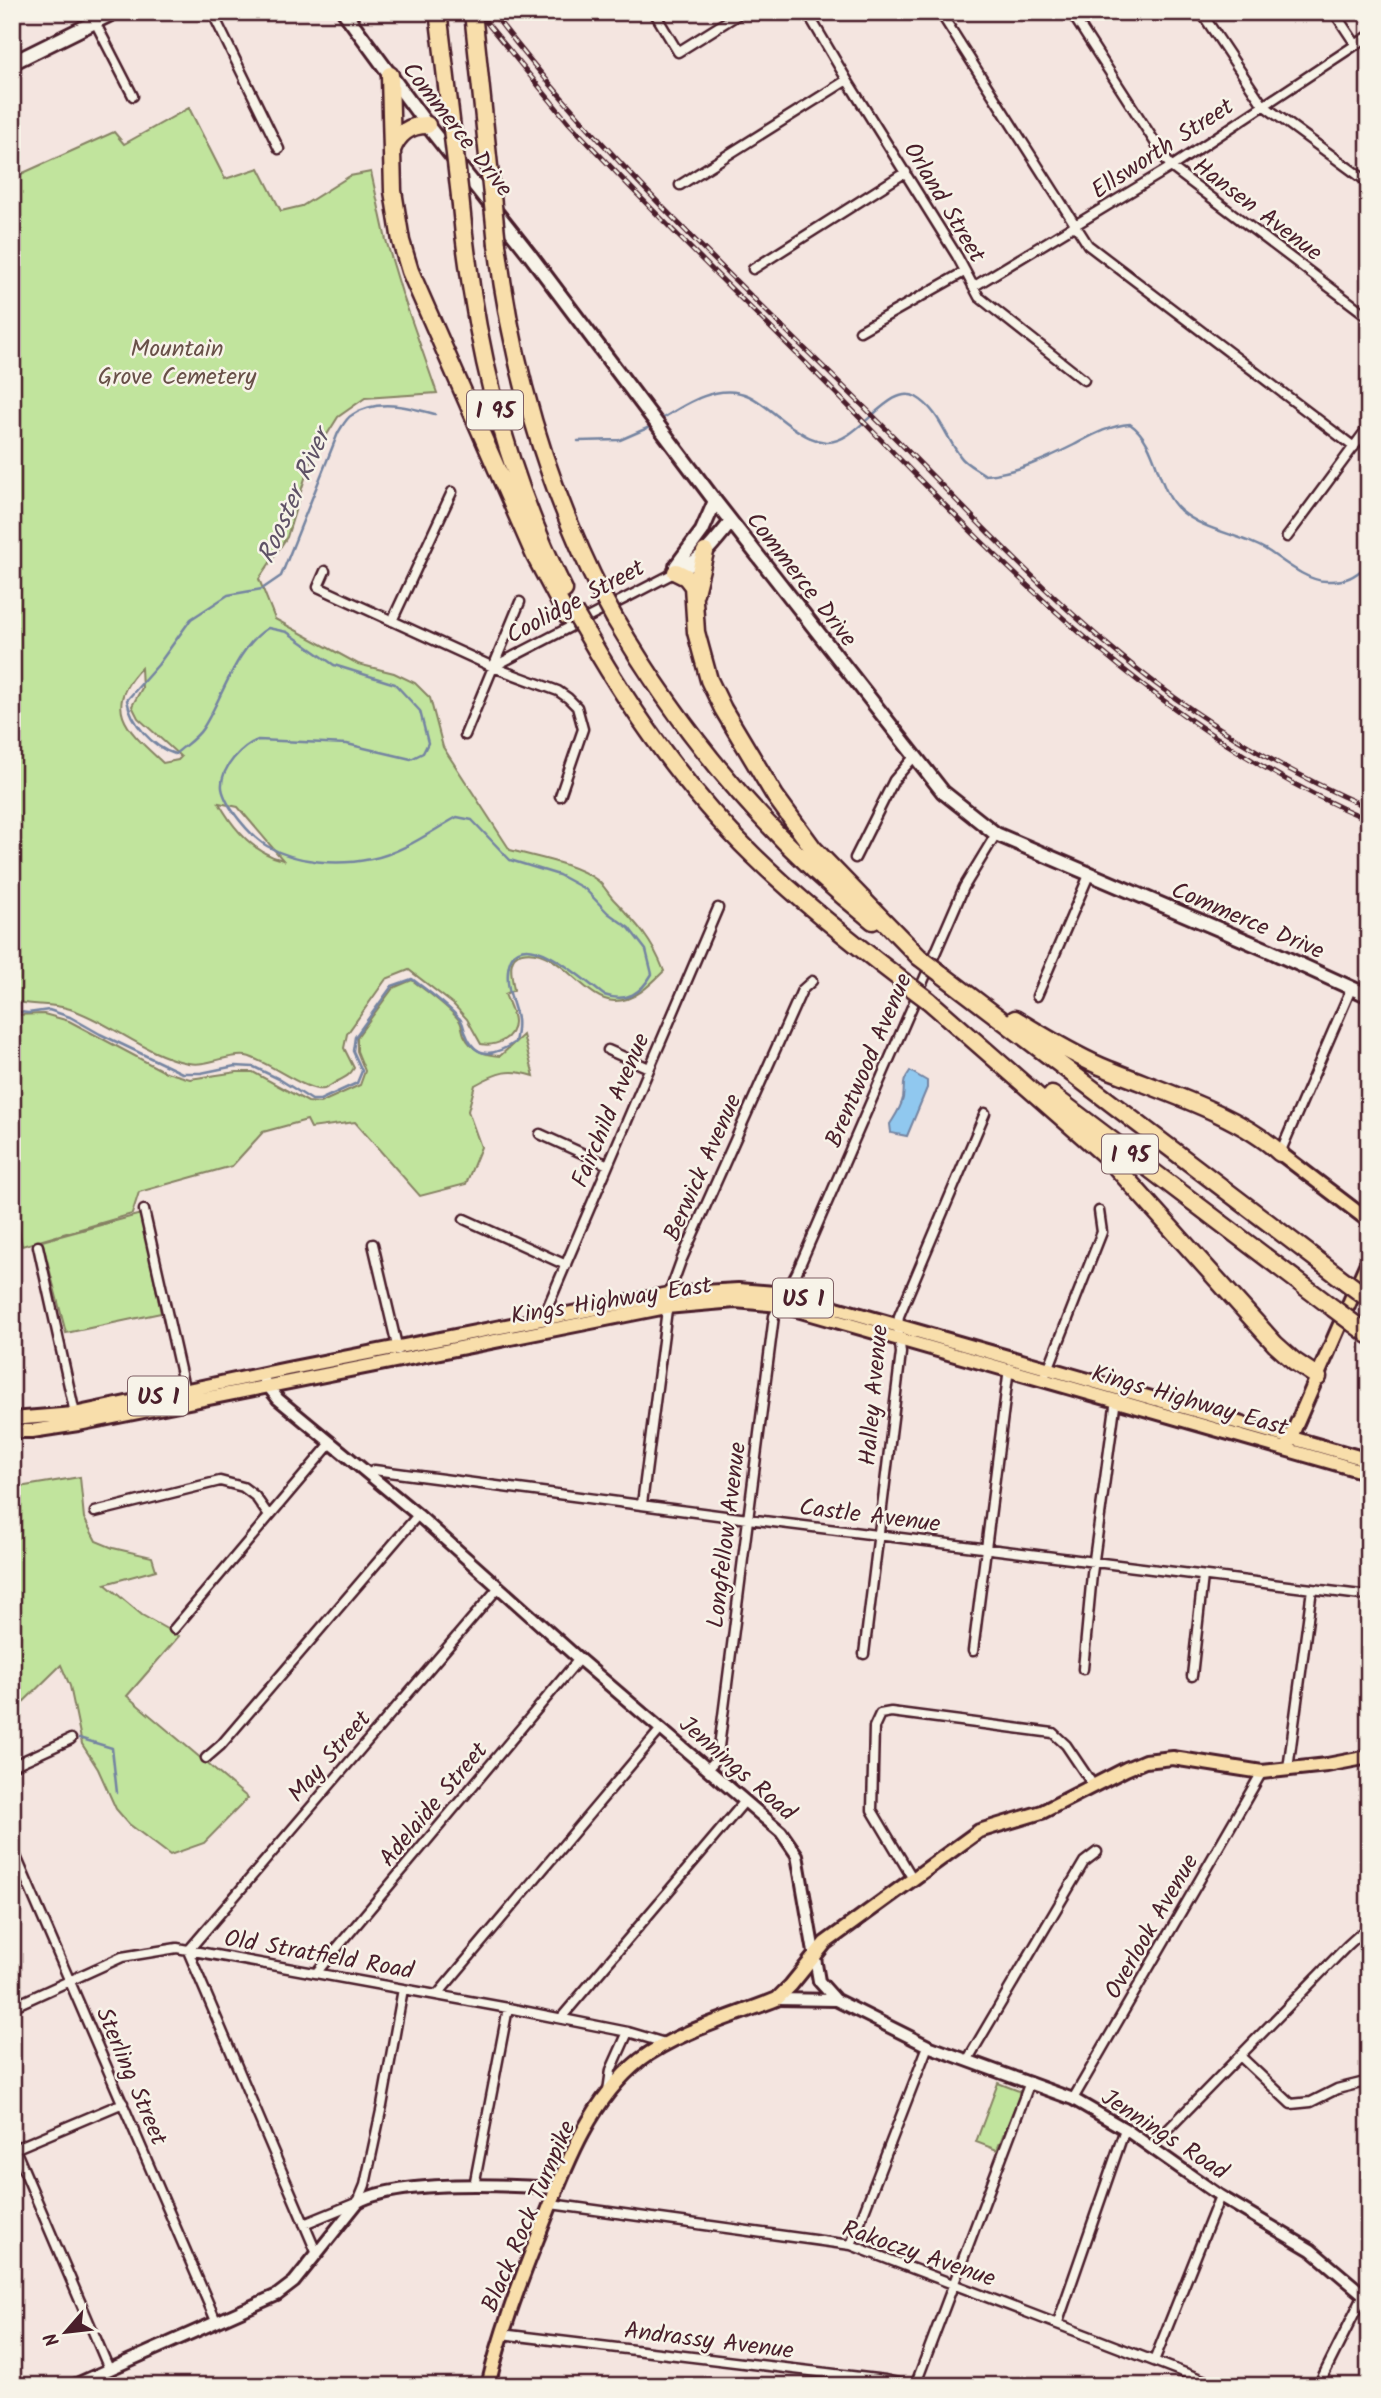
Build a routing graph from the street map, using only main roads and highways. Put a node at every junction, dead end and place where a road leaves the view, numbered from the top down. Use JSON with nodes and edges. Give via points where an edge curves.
{"nodes":[{"id":1,"x":115,"y":12,"type":"edge"},
{"id":2,"x":344,"y":12,"type":"edge"},
{"id":3,"x":438,"y":12,"type":"edge"},
{"id":4,"x":473,"y":12,"type":"edge"},
{"id":5,"x":12,"y":63,"type":"edge"},
{"id":6,"x":390,"y":75,"type":"junction"},
{"id":7,"x":427,"y":125,"type":"junction"},
{"id":8,"x":390,"y":159,"type":"junction"},
{"id":9,"x":715,"y":501,"type":"junction"},
{"id":10,"x":732,"y":522,"type":"junction"},
{"id":11,"x":705,"y":552,"type":"junction"},
{"id":12,"x":676,"y":572,"type":"junction"},
{"id":13,"x":695,"y":603,"type":"junction"},
{"id":14,"x":571,"y":614,"type":"junction"},
{"id":15,"x":919,"y":957,"type":"junction"},
{"id":16,"x":940,"y":973,"type":"junction"},
{"id":17,"x":1369,"y":996,"type":"edge"},
{"id":18,"x":928,"y":1000,"type":"junction"},
{"id":19,"x":1280,"y":1153,"type":"joint"},
{"id":20,"x":1369,"y":1222,"type":"edge"},
{"id":21,"x":1369,"y":1258,"type":"edge"},
{"id":22,"x":1367,"y":1298,"type":"edge"},
{"id":23,"x":784,"y":1299,"type":"junction"},
{"id":24,"x":1369,"y":1335,"type":"edge"},
{"id":25,"x":1009,"y":1364,"type":"junction"},
{"id":26,"x":1318,"y":1377,"type":"junction"},
{"id":27,"x":12,"y":1419,"type":"edge"},
{"id":28,"x":76,"y":1419,"type":"junction"},
{"id":29,"x":12,"y":1431,"type":"edge"},
{"id":30,"x":1288,"y":1444,"type":"junction"},
{"id":31,"x":1369,"y":1460,"type":"edge"},
{"id":32,"x":1369,"y":1474,"type":"edge"},
{"id":33,"x":1369,"y":1758,"type":"edge"},
{"id":34,"x":488,"y":2386,"type":"edge"}],
"edges":[{"from":1,"to":5,"type":"main road"},
{"from":2,"to":6,"type":"main road","name":"Commerce Drive"},
{"from":3,"to":14,"type":"highway","number":"I 95","bridge":true,"via":[[474,312],[496,412],[528,510]]},
{"from":4,"to":15,"type":"highway","number":"I 95","bridge":true,"via":[[511,333],[536,431],[570,526],[603,597],[668,704],[753,810],[825,881]]},
{"from":6,"to":7,"type":"main road","name":"Commerce Drive"},
{"from":6,"to":8,"type":"highway"},
{"from":7,"to":8,"type":"highway","via":[[402,133]]},
{"from":7,"to":9,"type":"main road","name":"Commerce Drive"},
{"from":8,"to":14,"type":"highway","via":[[398,225],[416,286],[535,556]]},
{"from":9,"to":10,"type":"main road","name":"Commerce Drive"},
{"from":9,"to":12,"type":"main road","name":"Coolidge Street"},
{"from":10,"to":11,"type":"main road","name":"Coolidge Street"},
{"from":10,"to":17,"type":"main road","name":"Commerce Drive","via":[[943,792],[996,834]]},
{"from":11,"to":12,"type":"main road","name":"Coolidge Street"},
{"from":11,"to":13,"type":"highway"},
{"from":12,"to":13,"type":"highway","via":[[690,581]]},
{"from":13,"to":15,"type":"highway","via":[[697,640],[709,680],[775,796],[820,856]]},
{"from":14,"to":18,"type":"highway","number":"I 95","bridge":true,"via":[[682,777],[751,854],[802,901]]},
{"from":15,"to":16,"type":"highway","number":"I 95","bridge":true},
{"from":16,"to":19,"type":"highway","via":[[1069,1051],[1234,1121]]},
{"from":16,"to":22,"type":"highway","number":"I 95","bridge":true},
{"from":18,"to":24,"type":"highway","number":"I 95","bridge":true},
{"from":18,"to":26,"type":"highway","via":[[1107,1157],[1275,1344]]},
{"from":19,"to":20,"type":"main road"},
{"from":21,"to":26,"type":"main road"},
{"from":23,"to":25,"type":"main road","name":"Kings Highway East","number":"US 1","via":[[898,1326]]},
{"from":23,"to":25,"type":"main road","name":"Kings Highway East","number":"US 1","via":[[900,1340]]},
{"from":23,"to":28,"type":"main road","name":"Kings Highway East","number":"US 1","via":[[738,1290],[668,1300]]},
{"from":25,"to":30,"type":"main road","name":"Kings Highway East","number":"US 1"},
{"from":26,"to":30,"type":"main road"},
{"from":27,"to":28,"type":"main road","name":"Kings Highway East","number":"US 1"},
{"from":28,"to":29,"type":"main road","name":"Kings Highway East","number":"US 1","via":[[33,1431]]},
{"from":30,"to":31,"type":"main road","name":"Kings Highway East","number":"US 1"},
{"from":30,"to":32,"type":"main road","name":"Kings Highway East","number":"US 1"},
{"from":33,"to":34,"type":"main road","name":"Black Rock Turnpike","via":[[1262,1772],[1173,1758],[1145,1761],[1042,1812],[979,1831],[825,1943],[777,1999],[665,2043],[622,2075],[588,2123],[501,2334]]}]}
